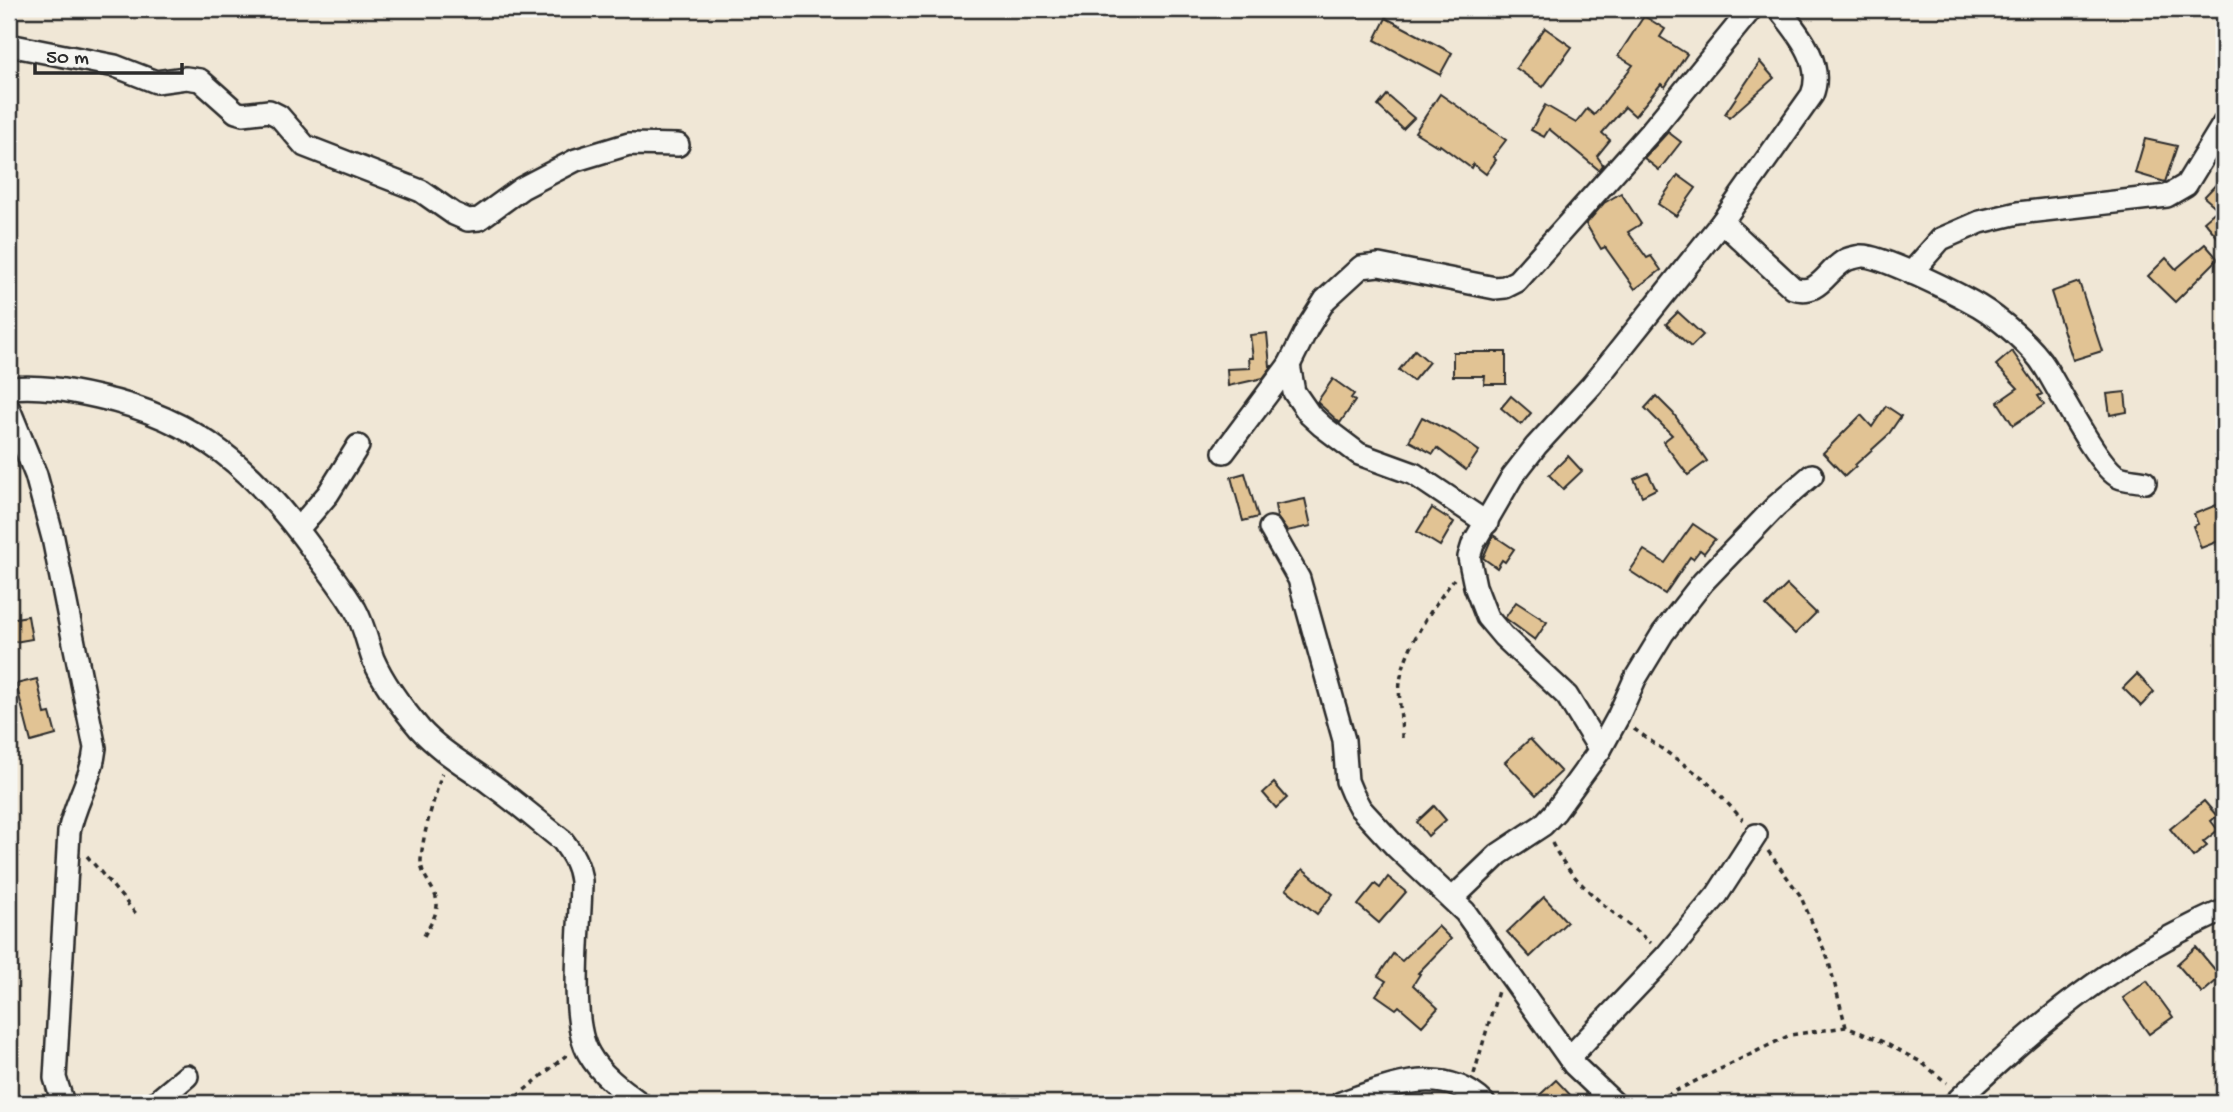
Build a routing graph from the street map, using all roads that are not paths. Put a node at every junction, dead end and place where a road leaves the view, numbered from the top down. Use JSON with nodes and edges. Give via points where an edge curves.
{"nodes":[{"id":1,"x":1751,"y":9,"type":"edge"},
{"id":2,"x":1779,"y":9,"type":"edge"},
{"id":3,"x":9,"y":45,"type":"edge"},
{"id":4,"x":2224,"y":123,"type":"edge"},
{"id":5,"x":678,"y":145,"type":"dead end"},
{"id":6,"x":1721,"y":222,"type":"junction"},
{"id":7,"x":1911,"y":273,"type":"junction"},
{"id":8,"x":1289,"y":365,"type":"junction"},
{"id":9,"x":9,"y":388,"type":"edge"},
{"id":10,"x":9,"y":409,"type":"edge"},
{"id":11,"x":358,"y":446,"type":"dead end"},
{"id":12,"x":1224,"y":452,"type":"dead end"},
{"id":13,"x":1812,"y":475,"type":"dead end"},
{"id":14,"x":2145,"y":482,"type":"dead end"},
{"id":15,"x":1487,"y":523,"type":"junction"},
{"id":16,"x":1270,"y":528,"type":"dead end"},
{"id":17,"x":298,"y":529,"type":"junction"},
{"id":18,"x":1600,"y":750,"type":"junction"},
{"id":19,"x":1756,"y":835,"type":"dead end"},
{"id":20,"x":1453,"y":898,"type":"junction"},
{"id":21,"x":2224,"y":911,"type":"edge"},
{"id":22,"x":1569,"y":1058,"type":"junction"},
{"id":23,"x":187,"y":1076,"type":"dead end"},
{"id":24,"x":1477,"y":1096,"type":"edge"},
{"id":25,"x":1959,"y":1099,"type":"edge"},
{"id":26,"x":63,"y":1103,"type":"edge"},
{"id":27,"x":155,"y":1103,"type":"edge"},
{"id":28,"x":640,"y":1103,"type":"edge"},
{"id":29,"x":1341,"y":1103,"type":"edge"},
{"id":30,"x":1614,"y":1103,"type":"edge"}],
"edges":[{"from":1,"to":8,"type":"street","via":[[1652,130],[1517,281],[1495,288],[1379,265],[1361,267],[1325,300]]},
{"from":2,"to":6,"type":"street","via":[[1803,40],[1816,83]]},
{"from":3,"to":5,"type":"street","via":[[115,66],[156,82],[200,80],[236,112],[269,111],[305,146],[421,191],[468,220],[479,219],[522,188],[576,160],[629,144]]},
{"from":4,"to":7,"type":"street","via":[[2186,185],[2167,196],[2018,213],[1980,222],[1941,239]]},
{"from":6,"to":7,"type":"street","via":[[1793,288],[1803,291],[1812,289],[1846,260],[1865,256]]},
{"from":6,"to":15,"type":"street","via":[[1592,385],[1536,446],[1512,477]]},
{"from":7,"to":14,"type":"street","via":[[1980,306],[2017,337],[2044,364],[2109,470]]},
{"from":8,"to":12,"type":"street"},
{"from":8,"to":15,"type":"street","via":[[1294,392],[1322,426],[1359,454],[1414,474]]},
{"from":9,"to":17,"type":"street","via":[[34,386],[123,402],[194,432],[244,468]]},
{"from":10,"to":26,"type":"street","via":[[36,475],[54,538],[94,748],[69,832],[55,1079]]},
{"from":11,"to":17,"type":"street","via":[[328,494]]},
{"from":13,"to":18,"type":"street","via":[[1703,582],[1663,633]]},
{"from":15,"to":18,"type":"street","via":[[1469,557],[1479,601],[1503,636],[1567,696]]},
{"from":16,"to":20,"type":"street","via":[[1298,579],[1344,740],[1352,793],[1395,846]]},
{"from":17,"to":28,"type":"street","via":[[356,612],[373,659],[419,727],[447,755],[562,840],[577,863],[581,881],[577,1004],[584,1041],[599,1069]]},
{"from":18,"to":20,"type":"street","via":[[1543,825],[1499,854]]},
{"from":19,"to":22,"type":"street","via":[[1717,895],[1666,956]]},
{"from":20,"to":22,"type":"street"},
{"from":21,"to":25,"type":"street","via":[[2154,945],[2102,978]]},
{"from":22,"to":30,"type":"street"},
{"from":23,"to":27,"type":"street"},
{"from":24,"to":29,"type":"street","via":[[1442,1082],[1409,1081]]}]}
